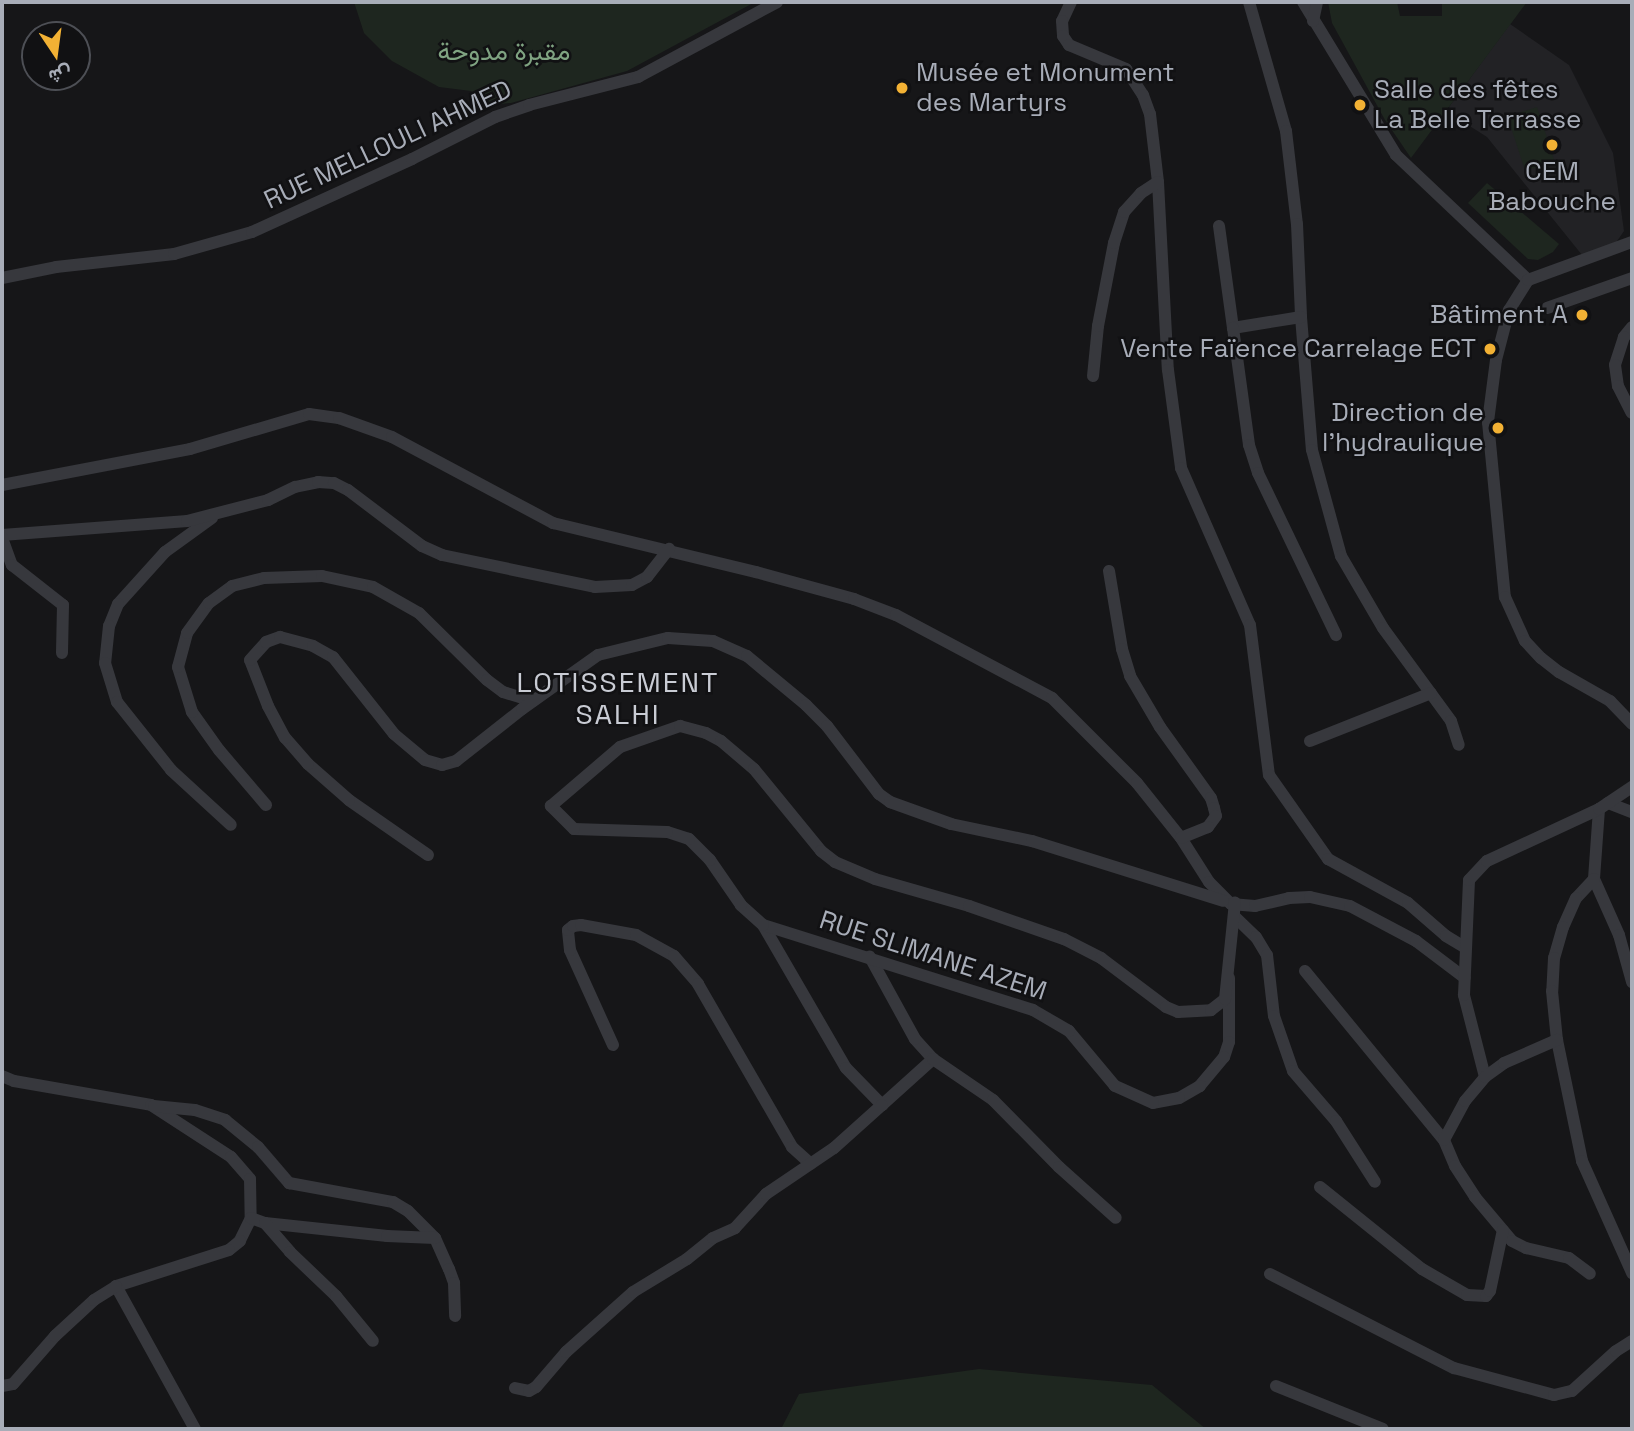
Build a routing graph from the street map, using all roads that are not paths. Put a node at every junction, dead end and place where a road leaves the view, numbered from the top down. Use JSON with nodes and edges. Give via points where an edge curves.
{"nodes":[{"id":1,"x":777,"y":2,"type":"edge"},
{"id":2,"x":1071,"y":2,"type":"edge"},
{"id":3,"x":1249,"y":2,"type":"edge"},
{"id":4,"x":1303,"y":2,"type":"edge"},
{"id":5,"x":1317,"y":2,"type":"edge"},
{"id":6,"x":1313,"y":20,"type":"junction"},
{"id":7,"x":1158,"y":182,"type":"junction"},
{"id":8,"x":1219,"y":226,"type":"dead end"},
{"id":9,"x":1632,"y":242,"type":"edge"},
{"id":10,"x":2,"y":278,"type":"edge"},
{"id":11,"x":1632,"y":278,"type":"edge"},
{"id":12,"x":1528,"y":280,"type":"junction"},
{"id":13,"x":1547,"y":308,"type":"dead end"},
{"id":14,"x":1301,"y":317,"type":"junction"},
{"id":15,"x":1632,"y":327,"type":"edge"},
{"id":16,"x":1233,"y":328,"type":"junction"},
{"id":17,"x":1093,"y":376,"type":"dead end"},
{"id":18,"x":1632,"y":413,"type":"edge"},
{"id":19,"x":2,"y":485,"type":"edge"},
{"id":20,"x":218,"y":513,"type":"junction"},
{"id":21,"x":2,"y":537,"type":"edge"},
{"id":22,"x":669,"y":549,"type":"junction"},
{"id":23,"x":1109,"y":571,"type":"dead end"},
{"id":24,"x":1336,"y":635,"type":"dead end"},
{"id":25,"x":62,"y":653,"type":"dead end"},
{"id":26,"x":1431,"y":693,"type":"junction"},
{"id":27,"x":533,"y":701,"type":"junction"},
{"id":28,"x":1632,"y":724,"type":"edge"},
{"id":29,"x":1310,"y":741,"type":"dead end"},
{"id":30,"x":1459,"y":745,"type":"dead end"},
{"id":31,"x":1632,"y":787,"type":"edge"},
{"id":32,"x":266,"y":805,"type":"dead end"},
{"id":33,"x":1604,"y":806,"type":"junction"},
{"id":34,"x":1632,"y":812,"type":"edge"},
{"id":35,"x":231,"y":825,"type":"dead end"},
{"id":36,"x":1181,"y":838,"type":"junction"},
{"id":37,"x":428,"y":855,"type":"dead end"},
{"id":38,"x":1594,"y":879,"type":"junction"},
{"id":39,"x":1233,"y":908,"type":"junction"},
{"id":40,"x":763,"y":925,"type":"junction"},
{"id":41,"x":1466,"y":948,"type":"junction"},
{"id":42,"x":870,"y":957,"type":"junction"},
{"id":43,"x":1305,"y":971,"type":"dead end"},
{"id":44,"x":1229,"y":978,"type":"junction"},
{"id":45,"x":1465,"y":978,"type":"junction"},
{"id":46,"x":1632,"y":982,"type":"edge"},
{"id":47,"x":1557,"y":1040,"type":"junction"},
{"id":48,"x":613,"y":1045,"type":"dead end"},
{"id":49,"x":933,"y":1059,"type":"junction"},
{"id":50,"x":2,"y":1076,"type":"edge"},
{"id":51,"x":1485,"y":1077,"type":"junction"},
{"id":52,"x":150,"y":1105,"type":"junction"},
{"id":53,"x":882,"y":1105,"type":"junction"},
{"id":54,"x":1444,"y":1140,"type":"junction"},
{"id":55,"x":811,"y":1164,"type":"junction"},
{"id":56,"x":1375,"y":1182,"type":"dead end"},
{"id":57,"x":1320,"y":1186,"type":"dead end"},
{"id":58,"x":251,"y":1218,"type":"junction"},
{"id":59,"x":1116,"y":1218,"type":"dead end"},
{"id":60,"x":265,"y":1223,"type":"junction"},
{"id":61,"x":1503,"y":1230,"type":"junction"},
{"id":62,"x":435,"y":1238,"type":"junction"},
{"id":63,"x":1590,"y":1273,"type":"dead end"},
{"id":64,"x":1632,"y":1273,"type":"edge"},
{"id":65,"x":1270,"y":1274,"type":"dead end"},
{"id":66,"x":116,"y":1286,"type":"junction"},
{"id":67,"x":455,"y":1316,"type":"dead end"},
{"id":68,"x":373,"y":1340,"type":"dead end"},
{"id":69,"x":1632,"y":1341,"type":"edge"},
{"id":70,"x":2,"y":1386,"type":"edge"},
{"id":71,"x":1276,"y":1386,"type":"dead end"},
{"id":72,"x":515,"y":1388,"type":"dead end"},
{"id":73,"x":195,"y":1429,"type":"edge"},
{"id":74,"x":1383,"y":1429,"type":"edge"}],
"edges":[{"from":1,"to":10,"type":"street","name":"RUE MELLOULI AHMED","via":[[639,77],[495,117],[252,232],[174,254]]},
{"from":2,"to":7,"type":"street","via":[[1062,21],[1069,45],[1126,69],[1143,95],[1150,114]]},
{"from":3,"to":14,"type":"street","via":[[1286,131]]},
{"from":4,"to":6,"type":"street"},
{"from":5,"to":6,"type":"street"},
{"from":6,"to":12,"type":"street","via":[[1396,155]]},
{"from":7,"to":17,"type":"street","via":[[1124,212],[1098,327]]},
{"from":7,"to":41,"type":"street","via":[[1168,370],[1181,468],[1250,625],[1269,775],[1328,859],[1408,903]]},
{"from":8,"to":16,"type":"street"},
{"from":9,"to":12,"type":"street"},
{"from":11,"to":13,"type":"street"},
{"from":12,"to":28,"type":"street","via":[[1509,310],[1496,360],[1488,422],[1505,597],[1525,641],[1541,658],[1610,701]]},
{"from":14,"to":16,"type":"street"},
{"from":14,"to":26,"type":"street","via":[[1312,450],[1341,556],[1383,628]]},
{"from":15,"to":18,"type":"street","via":[[1618,350],[1615,374]]},
{"from":16,"to":24,"type":"street","via":[[1249,445],[1258,473]]},
{"from":19,"to":22,"type":"street","via":[[190,449],[291,418],[324,414],[393,437],[553,523]]},
{"from":20,"to":21,"type":"street","via":[[187,521]]},
{"from":20,"to":22,"type":"street","via":[[305,484],[334,483],[422,546],[442,555],[594,587],[632,585],[647,577]]},
{"from":20,"to":35,"type":"street","via":[[165,552],[132,586],[109,626],[104,656],[117,702],[172,770]]},
{"from":21,"to":25,"type":"street","via":[[12,565],[63,606]]},
{"from":22,"to":36,"type":"street","via":[[854,599],[896,615],[1028,684],[1072,715],[1137,783]]},
{"from":23,"to":36,"type":"street","via":[[1130,676],[1214,808],[1216,816],[1208,827]]},
{"from":26,"to":29,"type":"street"},
{"from":26,"to":30,"type":"street","via":[[1451,720]]},
{"from":27,"to":32,"type":"street","via":[[503,692],[419,613],[373,587],[322,576],[264,578],[232,586],[209,603],[187,633],[178,667],[192,712]]},
{"from":27,"to":37,"type":"street","via":[[456,761],[434,764],[394,734],[333,657],[313,646],[280,638],[258,649],[250,660],[285,738],[308,764],[349,800]]},
{"from":27,"to":39,"type":"street","via":[[585,662],[612,650],[668,638],[713,641],[747,656],[806,705],[890,802],[951,824],[1094,859]]},
{"from":31,"to":33,"type":"street"},
{"from":33,"to":34,"type":"street"},
{"from":33,"to":38,"type":"street"},
{"from":33,"to":41,"type":"street","via":[[1475,870],[1466,893]]},
{"from":36,"to":39,"type":"street","via":[[1209,882]]},
{"from":38,"to":46,"type":"street","via":[[1619,935]]},
{"from":38,"to":47,"type":"street","via":[[1576,898],[1554,958]]},
{"from":39,"to":44,"type":"street","name":"RUE SLIMANE AZEM"},
{"from":39,"to":45,"type":"street","via":[[1310,897],[1350,906],[1416,941]]},
{"from":39,"to":56,"type":"street","via":[[1267,955],[1274,1016],[1293,1071],[1336,1121]]},
{"from":40,"to":42,"type":"street","name":"RUE SLIMANE AZEM"},
{"from":40,"to":44,"type":"street","name":"RUE SLIMANE AZEM","via":[[741,905],[689,839],[667,832],[573,829],[551,806],[620,747],[659,731],[692,728],[721,741],[754,769],[821,851],[850,870],[1063,940],[1101,958],[1178,1012],[1220,1005]]},
{"from":40,"to":53,"type":"street","via":[[846,1068]]},
{"from":41,"to":45,"type":"street"},
{"from":42,"to":44,"type":"street","name":"RUE SLIMANE AZEM","via":[[998,997],[1055,1021],[1084,1046],[1115,1086],[1153,1103],[1179,1098],[1200,1086],[1224,1057],[1229,1042]]},
{"from":42,"to":49,"type":"street","via":[[915,1040]]},
{"from":43,"to":54,"type":"street"},
{"from":45,"to":51,"type":"street"},
{"from":47,"to":51,"type":"street","via":[[1504,1063]]},
{"from":47,"to":64,"type":"street","via":[[1582,1161]]},
{"from":48,"to":55,"type":"street","via":[[570,950],[568,930],[573,926],[636,935],[674,956],[698,984],[792,1147]]},
{"from":49,"to":53,"type":"street"},
{"from":49,"to":59,"type":"street","via":[[993,1100]]},
{"from":50,"to":52,"type":"street"},
{"from":51,"to":54,"type":"street","via":[[1465,1101]]},
{"from":52,"to":58,"type":"street","via":[[244,1167],[250,1179]]},
{"from":52,"to":62,"type":"street","via":[[225,1120],[258,1147],[289,1184],[393,1202]]},
{"from":53,"to":55,"type":"street"},
{"from":54,"to":61,"type":"street","via":[[1455,1166]]},
{"from":55,"to":72,"type":"street","via":[[766,1194],[735,1228],[633,1292],[580,1338],[536,1388]]},
{"from":57,"to":61,"type":"street","via":[[1422,1269],[1467,1295],[1490,1292]]},
{"from":58,"to":60,"type":"street"},
{"from":58,"to":66,"type":"street","via":[[240,1241],[229,1250]]},
{"from":60,"to":62,"type":"street"},
{"from":60,"to":68,"type":"street"},
{"from":61,"to":63,"type":"street","via":[[1526,1248],[1569,1258]]},
{"from":62,"to":67,"type":"street","via":[[454,1283]]},
{"from":65,"to":69,"type":"street","via":[[1454,1368],[1555,1395],[1572,1391]]},
{"from":66,"to":70,"type":"street","via":[[55,1336],[13,1384]]},
{"from":66,"to":73,"type":"street"},
{"from":71,"to":74,"type":"street"}]}
